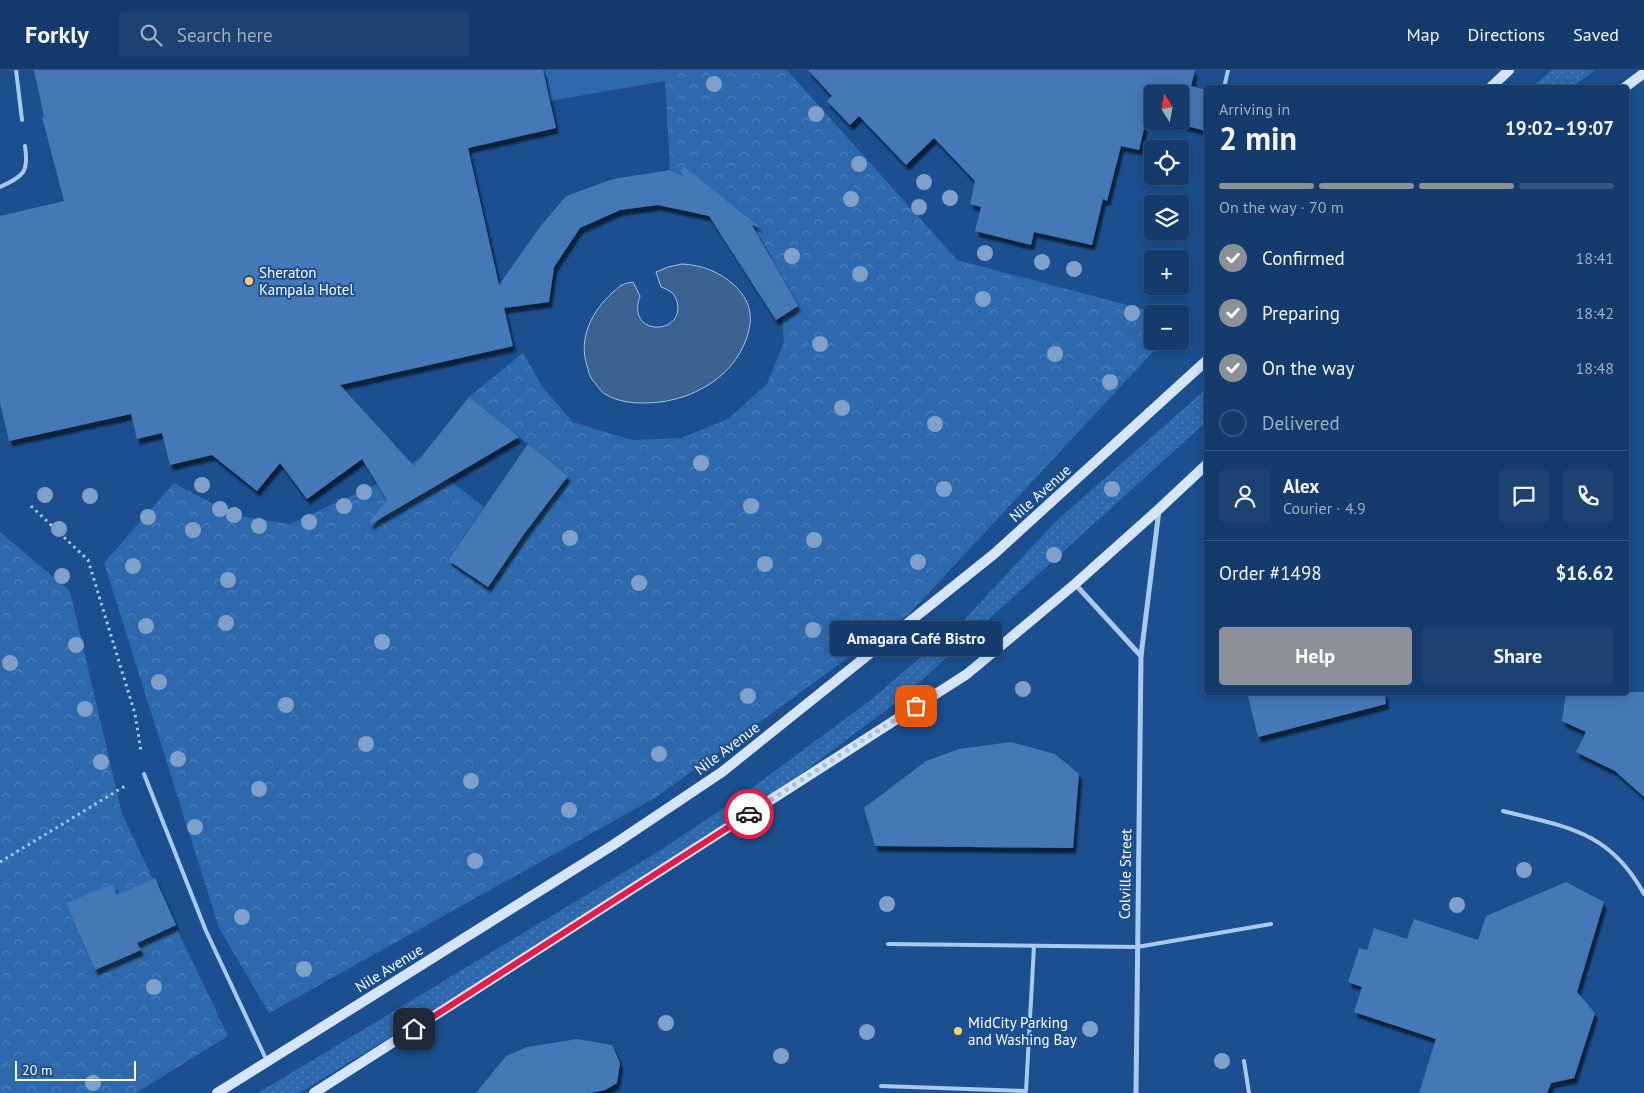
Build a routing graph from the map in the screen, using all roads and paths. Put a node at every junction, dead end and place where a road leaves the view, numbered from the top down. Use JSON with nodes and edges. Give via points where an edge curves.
{"nodes":[{"id":1,"x":16,"y":70,"type":"edge"},
{"id":2,"x":1228,"y":70,"type":"edge"},
{"id":3,"x":1508,"y":70,"type":"edge"},
{"id":4,"x":1644,"y":73,"type":"edge"},
{"id":5,"x":1225,"y":85,"type":"edge"},
{"id":6,"x":1493,"y":85,"type":"edge"},
{"id":7,"x":1628,"y":85,"type":"edge"},
{"id":8,"x":22,"y":120,"type":"dead end"},
{"id":9,"x":25,"y":146,"type":"dead end"},
{"id":10,"x":0,"y":186,"type":"edge"},
{"id":11,"x":1204,"y":363,"type":"edge"},
{"id":12,"x":1204,"y":467,"type":"edge"},
{"id":13,"x":31,"y":506,"type":"dead end"},
{"id":14,"x":1159,"y":510,"type":"junction"},
{"id":15,"x":1074,"y":584,"type":"junction"},
{"id":16,"x":1141,"y":656,"type":"junction"},
{"id":17,"x":144,"y":774,"type":"junction"},
{"id":18,"x":1503,"y":811,"type":"dead end"},
{"id":19,"x":0,"y":862,"type":"edge"},
{"id":20,"x":1644,"y":894,"type":"edge"},
{"id":21,"x":1271,"y":924,"type":"dead end"},
{"id":22,"x":888,"y":944,"type":"dead end"},
{"id":23,"x":1034,"y":946,"type":"junction"},
{"id":24,"x":1137,"y":947,"type":"junction"},
{"id":25,"x":1244,"y":1061,"type":"dead end"},
{"id":26,"x":268,"y":1062,"type":"junction"},
{"id":27,"x":881,"y":1086,"type":"dead end"},
{"id":28,"x":217,"y":1093,"type":"edge"},
{"id":29,"x":314,"y":1093,"type":"edge"},
{"id":30,"x":1136,"y":1093,"type":"edge"},
{"id":31,"x":1249,"y":1093,"type":"edge"}],
"edges":[{"from":1,"to":8,"type":"lane"},
{"from":2,"to":5,"type":"lane"},
{"from":3,"to":6,"type":"main road"},
{"from":4,"to":7,"type":"main road"},
{"from":9,"to":10,"type":"lane","via":[[27,162],[24,172]]},
{"from":11,"to":26,"type":"main road","name":"Nile Avenue","via":[[994,554],[722,772],[668,810]]},
{"from":12,"to":14,"type":"main road"},
{"from":13,"to":17,"type":"path","via":[[88,560],[135,714]]},
{"from":14,"to":15,"type":"main road"},
{"from":14,"to":16,"type":"street","name":"Colville Street"},
{"from":15,"to":16,"type":"street"},
{"from":15,"to":29,"type":"main road","via":[[967,674]]},
{"from":16,"to":24,"type":"street","name":"Colville Street"},
{"from":17,"to":19,"type":"path"},
{"from":17,"to":26,"type":"lane","via":[[206,931]]},
{"from":18,"to":20,"type":"lane","via":[[1571,828],[1600,843],[1625,864]]},
{"from":21,"to":24,"type":"lane"},
{"from":22,"to":23,"type":"lane"},
{"from":23,"to":24,"type":"lane"},
{"from":23,"to":27,"type":"lane","via":[[1026,1091]]},
{"from":24,"to":30,"type":"street","name":"Colville Street"},
{"from":25,"to":31,"type":"lane"},
{"from":26,"to":28,"type":"main road","name":"Nile Avenue"}]}
